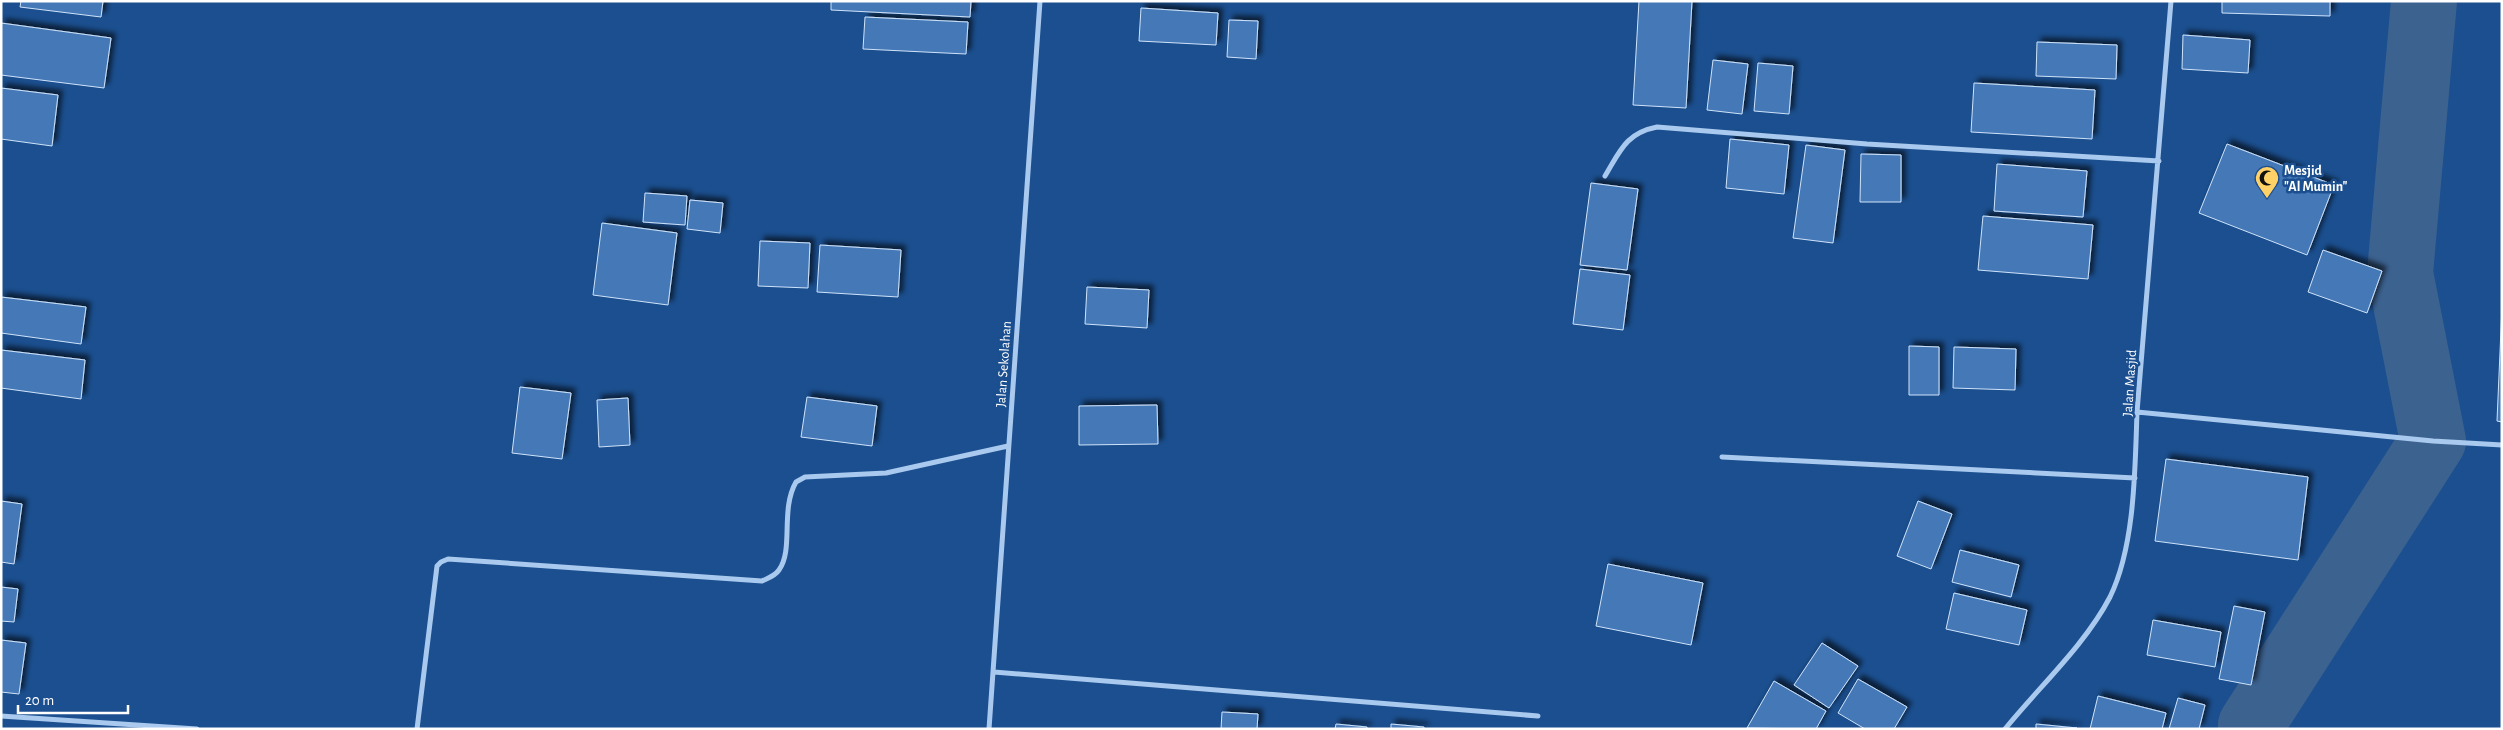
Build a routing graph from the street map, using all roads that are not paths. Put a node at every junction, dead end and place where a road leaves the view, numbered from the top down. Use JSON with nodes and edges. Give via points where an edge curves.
{"nodes":[{"id":1,"x":1040,"y":1,"type":"edge"},
{"id":2,"x":2171,"y":1,"type":"edge"},
{"id":3,"x":2159,"y":161,"type":"junction"},
{"id":4,"x":1605,"y":176,"type":"dead end"},
{"id":5,"x":2137,"y":412,"type":"junction"},
{"id":6,"x":2502,"y":445,"type":"edge"},
{"id":7,"x":1008,"y":446,"type":"junction"},
{"id":8,"x":1722,"y":457,"type":"dead end"},
{"id":9,"x":2135,"y":478,"type":"junction"},
{"id":10,"x":994,"y":672,"type":"junction"},
{"id":11,"x":1,"y":716,"type":"edge"},
{"id":12,"x":1538,"y":716,"type":"dead end"},
{"id":13,"x":196,"y":729,"type":"edge"},
{"id":14,"x":417,"y":729,"type":"edge"},
{"id":15,"x":988,"y":729,"type":"edge"},
{"id":16,"x":2005,"y":729,"type":"edge"}],
"edges":[{"from":1,"to":7,"type":"street","name":"Jalan Sekolahan"},
{"from":2,"to":3,"type":"street","name":"Jalan Masjid"},
{"from":3,"to":4,"type":"street","via":[[1867,144],[1657,127],[1644,129],[1627,140]]},
{"from":3,"to":5,"type":"street","name":"Jalan Masjid"},
{"from":5,"to":6,"type":"street"},
{"from":5,"to":9,"type":"street","name":"Jalan Masjid"},
{"from":7,"to":10,"type":"street","name":"Jalan Sekolahan"},
{"from":7,"to":14,"type":"street","via":[[886,473],[805,477],[796,482],[787,505],[784,559],[778,571],[762,581],[448,559],[441,562],[437,566]]},
{"from":8,"to":9,"type":"street"},
{"from":9,"to":16,"type":"street","name":"Jalan Masjid","via":[[2124,556],[2110,597],[2080,641]]},
{"from":10,"to":12,"type":"street"},
{"from":10,"to":15,"type":"street","name":"Jalan Sekolahan"},
{"from":11,"to":13,"type":"street"}]}
